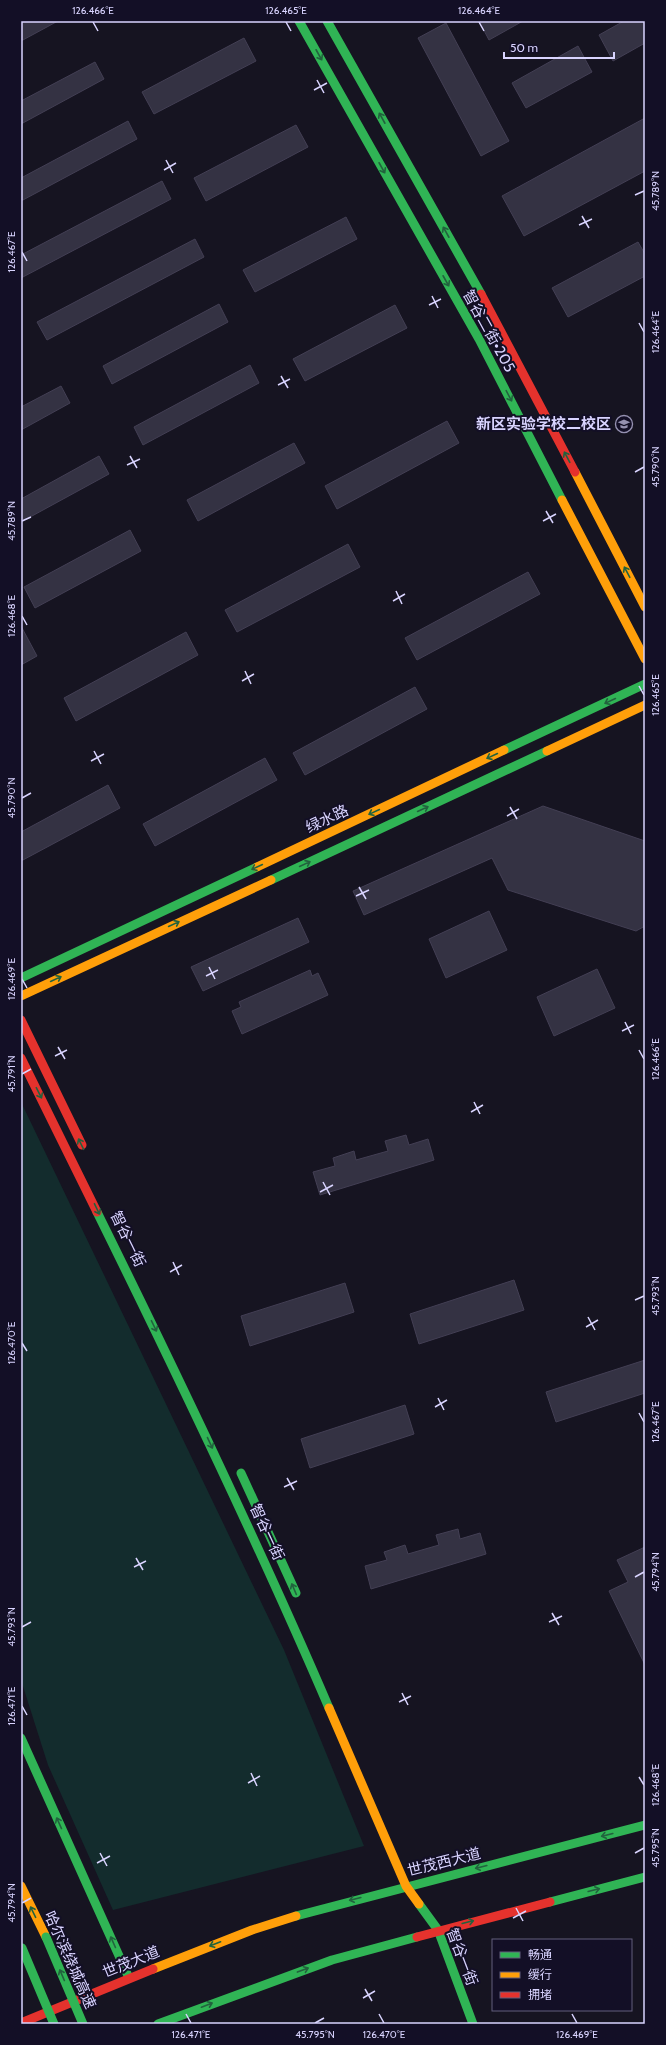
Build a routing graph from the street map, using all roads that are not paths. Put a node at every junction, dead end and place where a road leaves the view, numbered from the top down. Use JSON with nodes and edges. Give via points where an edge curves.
{"nodes":[{"id":1,"x":299,"y":21,"type":"edge"},
{"id":2,"x":327,"y":21,"type":"edge"},
{"id":3,"x":645,"y":607,"type":"edge"},
{"id":4,"x":645,"y":659,"type":"edge"},
{"id":5,"x":645,"y":684,"type":"edge"},
{"id":6,"x":645,"y":705,"type":"edge"},
{"id":7,"x":21,"y":978,"type":"edge"},
{"id":8,"x":21,"y":996,"type":"edge"},
{"id":9,"x":21,"y":1020,"type":"edge"},
{"id":10,"x":21,"y":1058,"type":"edge"},
{"id":11,"x":85,"y":1152,"type":"dead end"},
{"id":12,"x":237,"y":1465,"type":"dead end"},
{"id":13,"x":299,"y":1601,"type":"dead end"},
{"id":14,"x":21,"y":1738,"type":"edge"},
{"id":15,"x":645,"y":1826,"type":"edge"},
{"id":16,"x":645,"y":1877,"type":"edge"},
{"id":17,"x":21,"y":1886,"type":"edge"},
{"id":18,"x":406,"y":1886,"type":"junction"},
{"id":19,"x":252,"y":1930,"type":"joint"},
{"id":20,"x":438,"y":1930,"type":"junction"},
{"id":21,"x":21,"y":1947,"type":"edge"},
{"id":22,"x":128,"y":1978,"type":"junction"},
{"id":23,"x":21,"y":2023,"type":"edge"},
{"id":24,"x":54,"y":2024,"type":"edge"},
{"id":25,"x":83,"y":2024,"type":"edge"},
{"id":26,"x":158,"y":2024,"type":"edge"},
{"id":27,"x":472,"y":2024,"type":"edge"}],
"edges":[{"from":1,"to":4,"type":"main road","name":"智谷二街•205","one_way":true,"via":[[479,339]]},
{"from":3,"to":2,"type":"main road","name":"智谷二街•205","one_way":true,"via":[[494,318]]},
{"from":5,"to":7,"type":"main road","name":"绿水路","one_way":true},
{"from":8,"to":6,"type":"main road","name":"绿水路","one_way":true},
{"from":11,"to":9,"type":"main road","one_way":true},
{"from":10,"to":18,"type":"main road","name":"智谷一街","one_way":true,"via":[[191,1402],[284,1602]]},
{"from":13,"to":12,"type":"main road","name":"智谷一街","one_way":true},
{"from":22,"to":14,"type":"main road","one_way":true},
{"from":15,"to":18,"type":"main road","name":"世茂西大道","one_way":true,"via":[[418,1879]]},
{"from":20,"to":16,"type":"main road","one_way":true},
{"from":25,"to":17,"type":"main road","name":"哈尔滨绕城高速","one_way":true,"bridge":true},
{"from":18,"to":19,"type":"main road","name":"世茂西大道","one_way":true,"via":[[316,1909]]},
{"from":18,"to":20,"type":"main road","name":"智谷一街"},
{"from":19,"to":22,"type":"main road","name":"世茂大道","one_way":true},
{"from":26,"to":20,"type":"main road","one_way":true,"via":[[332,1960]]},
{"from":20,"to":27,"type":"main road","name":"智谷一街"},
{"from":21,"to":24,"type":"main road","bridge":true},
{"from":22,"to":23,"type":"main road","name":"世茂大道"}]}
